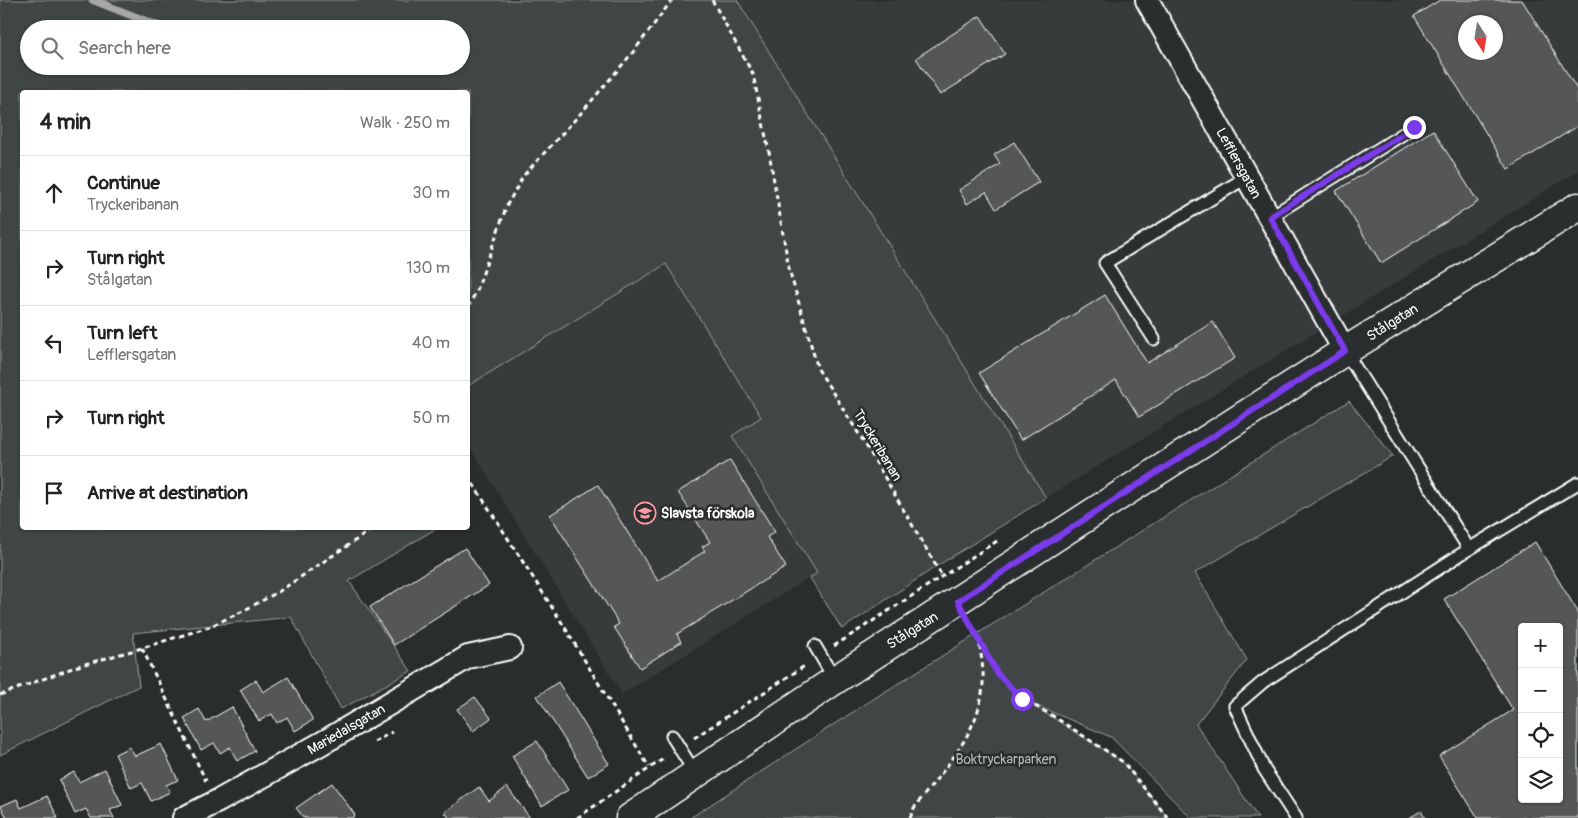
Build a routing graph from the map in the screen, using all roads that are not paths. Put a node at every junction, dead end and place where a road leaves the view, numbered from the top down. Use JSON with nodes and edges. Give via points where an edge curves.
{"nodes":[{"id":1,"x":1147,"y":0,"type":"edge"},
{"id":2,"x":1414,"y":127,"type":"dead end"},
{"id":3,"x":1247,"y":177,"type":"junction"},
{"id":4,"x":1578,"y":207,"type":"edge"},
{"id":5,"x":1270,"y":217,"type":"junction"},
{"id":6,"x":1154,"y":339,"type":"dead end"},
{"id":7,"x":1345,"y":351,"type":"junction"},
{"id":8,"x":1578,"y":483,"type":"edge"},
{"id":9,"x":1469,"y":549,"type":"junction"},
{"id":10,"x":815,"y":646,"type":"dead end"},
{"id":11,"x":510,"y":648,"type":"dead end"},
{"id":12,"x":835,"y":680,"type":"junction"},
{"id":13,"x":672,"y":736,"type":"dead end"},
{"id":14,"x":696,"y":773,"type":"junction"},
{"id":15,"x":190,"y":817,"type":"edge"},
{"id":16,"x":630,"y":818,"type":"edge"},
{"id":17,"x":1296,"y":818,"type":"edge"}],
"edges":[{"from":1,"to":3,"type":"street","name":"Lefflersgatan"},
{"from":2,"to":5,"type":"lane"},
{"from":3,"to":5,"type":"street","name":"Lefflersgatan"},
{"from":3,"to":6,"type":"lane","via":[[1105,263]]},
{"from":4,"to":7,"type":"street","name":"Stålgatan"},
{"from":5,"to":7,"type":"street","name":"Lefflersgatan"},
{"from":7,"to":9,"type":"lane"},
{"from":7,"to":12,"type":"street","name":"Stålgatan"},
{"from":8,"to":9,"type":"lane"},
{"from":9,"to":17,"type":"lane","via":[[1263,682],[1235,706],[1264,769]]},
{"from":10,"to":12,"type":"lane"},
{"from":11,"to":15,"type":"street","name":"Mariedalsgatan","via":[[468,657]]},
{"from":12,"to":14,"type":"street","name":"Stålgatan"},
{"from":13,"to":14,"type":"lane"},
{"from":14,"to":16,"type":"street","name":"Stålgatan"}]}
